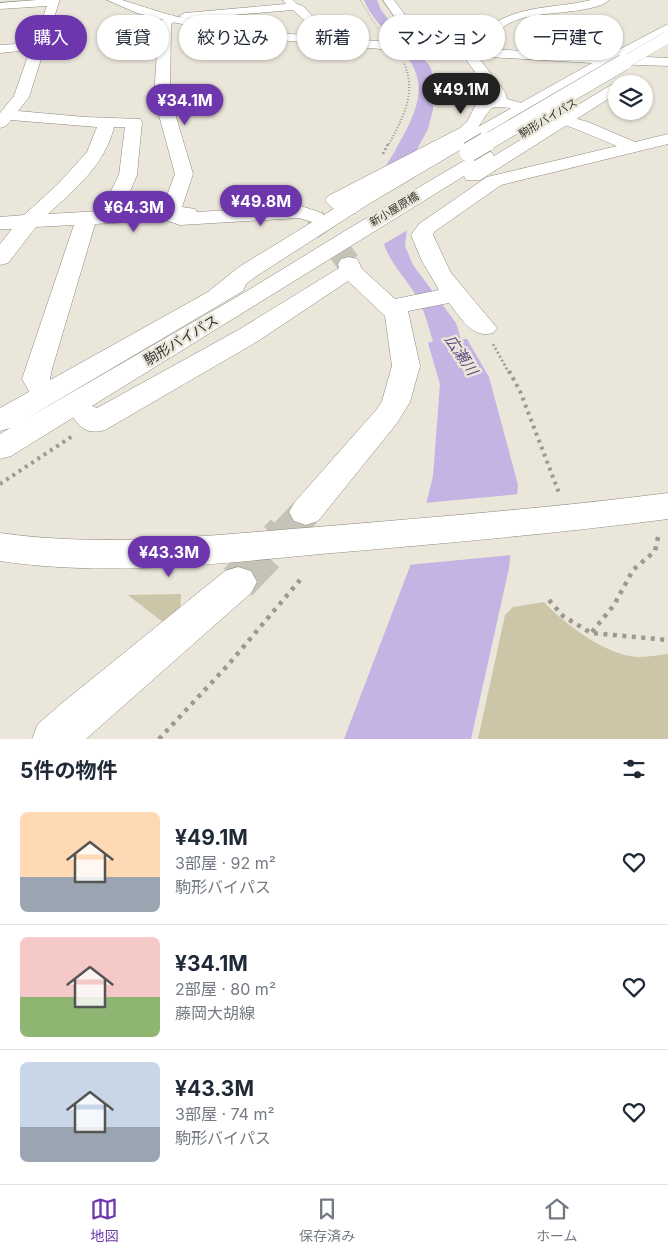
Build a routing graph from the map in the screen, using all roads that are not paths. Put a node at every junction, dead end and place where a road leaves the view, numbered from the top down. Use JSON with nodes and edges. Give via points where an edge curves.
{"nodes":[{"id":1,"x":112,"y":0,"type":"edge"},
{"id":2,"x":127,"y":0,"type":"edge"},
{"id":3,"x":388,"y":0,"type":"edge"},
{"id":4,"x":604,"y":0,"type":"edge"},
{"id":5,"x":54,"y":1,"type":"edge"},
{"id":6,"x":291,"y":4,"type":"edge"},
{"id":7,"x":0,"y":6,"type":"edge"},
{"id":8,"x":170,"y":12,"type":"junction"},
{"id":9,"x":49,"y":15,"type":"edge"},
{"id":10,"x":305,"y":15,"type":"edge"},
{"id":11,"x":398,"y":15,"type":"edge"},
{"id":12,"x":505,"y":21,"type":"edge"},
{"id":13,"x":668,"y":28,"type":"edge"},
{"id":14,"x":297,"y":33,"type":"edge"},
{"id":15,"x":668,"y":37,"type":"edge"},
{"id":16,"x":668,"y":46,"type":"edge"},
{"id":17,"x":15,"y":48,"type":"edge"},
{"id":18,"x":379,"y":48,"type":"edge"},
{"id":19,"x":0,"y":49,"type":"edge"},
{"id":20,"x":623,"y":51,"type":"edge"},
{"id":21,"x":623,"y":57,"type":"edge"},
{"id":22,"x":667,"y":59,"type":"edge"},
{"id":23,"x":33,"y":60,"type":"edge"},
{"id":24,"x":472,"y":60,"type":"edge"},
{"id":25,"x":579,"y":60,"type":"edge"},
{"id":26,"x":607,"y":60,"type":"edge"},
{"id":27,"x":590,"y":70,"type":"junction"},
{"id":28,"x":642,"y":74,"type":"dead end"},
{"id":29,"x":608,"y":94,"type":"edge"},
{"id":30,"x":0,"y":96,"type":"edge"},
{"id":31,"x":21,"y":97,"type":"junction"},
{"id":32,"x":499,"y":102,"type":"junction"},
{"id":33,"x":522,"y":107,"type":"junction"},
{"id":34,"x":2,"y":120,"type":"edge"},
{"id":35,"x":565,"y":120,"type":"junction"},
{"id":36,"x":107,"y":121,"type":"junction"},
{"id":37,"x":668,"y":139,"type":"edge"},
{"id":38,"x":631,"y":146,"type":"junction"},
{"id":39,"x":437,"y":152,"type":"junction"},
{"id":40,"x":477,"y":154,"type":"junction"},
{"id":41,"x":431,"y":188,"type":"junction"},
{"id":42,"x":356,"y":212,"type":"junction"},
{"id":43,"x":170,"y":214,"type":"junction"},
{"id":44,"x":99,"y":217,"type":"junction"},
{"id":45,"x":315,"y":217,"type":"tunnel mouth"},
{"id":46,"x":30,"y":222,"type":"junction"},
{"id":47,"x":0,"y":223,"type":"edge"},
{"id":48,"x":0,"y":258,"type":"edge"},
{"id":49,"x":450,"y":296,"type":"junction"},
{"id":50,"x":397,"y":306,"type":"junction"},
{"id":51,"x":484,"y":328,"type":"road end"},
{"id":52,"x":40,"y":387,"type":"dead end"},
{"id":53,"x":89,"y":418,"type":"road end"},
{"id":54,"x":0,"y":421,"type":"edge"},
{"id":55,"x":0,"y":448,"type":"edge"},
{"id":56,"x":306,"y":512,"type":"tunnel mouth"},
{"id":57,"x":663,"y":519,"type":"edge"},
{"id":58,"x":0,"y":546,"type":"edge"},
{"id":59,"x":238,"y":582,"type":"tunnel mouth"},
{"id":60,"x":54,"y":739,"type":"edge"}],
"edges":[{"from":1,"to":8,"type":"main road"},
{"from":2,"to":8,"type":"main road"},
{"from":3,"to":11,"type":"main road"},
{"from":4,"to":12,"type":"main road","via":[[521,14]]},
{"from":5,"to":7,"type":"main road"},
{"from":5,"to":9,"type":"main road"},
{"from":6,"to":8,"type":"main road"},
{"from":6,"to":10,"type":"main road"},
{"from":8,"to":14,"type":"main road"},
{"from":8,"to":18,"type":"main road","via":[[275,36]]},
{"from":8,"to":43,"type":"main road","via":[[165,22],[162,98],[184,174]]},
{"from":13,"to":20,"type":"main road"},
{"from":15,"to":40,"type":"main road","name":"駒形バイパス","bridge":true},
{"from":16,"to":40,"type":"main road","name":"駒形バイパス"},
{"from":17,"to":19,"type":"main road"},
{"from":21,"to":22,"type":"main road"},
{"from":22,"to":28,"type":"main road"},
{"from":23,"to":31,"type":"main road"},
{"from":24,"to":32,"type":"main road","via":[[500,95]]},
{"from":25,"to":27,"type":"main road","via":[[585,62]]},
{"from":26,"to":27,"type":"main road"},
{"from":27,"to":33,"type":"main road"},
{"from":29,"to":35,"type":"main road"},
{"from":30,"to":31,"type":"main road"},
{"from":31,"to":34,"type":"main road"},
{"from":32,"to":33,"type":"main road"},
{"from":32,"to":39,"type":"main road","via":[[485,105],[471,129]]},
{"from":33,"to":35,"type":"main road"},
{"from":33,"to":39,"type":"main road"},
{"from":34,"to":36,"type":"main road"},
{"from":35,"to":38,"type":"main road"},
{"from":35,"to":41,"type":"main road"},
{"from":36,"to":44,"type":"main road","via":[[134,122],[128,175],[112,206]]},
{"from":36,"to":46,"type":"main road","via":[[104,138],[87,167]]},
{"from":37,"to":38,"type":"main road"},
{"from":38,"to":49,"type":"main road","via":[[494,181],[426,228],[422,235]]},
{"from":39,"to":42,"type":"main road"},
{"from":40,"to":41,"type":"main road","name":"駒形バイパス"},
{"from":41,"to":42,"type":"main road"},
{"from":41,"to":42,"type":"main road","name":"新小屋原橋"},
{"from":42,"to":43,"type":"main road","via":[[315,205]]},
{"from":42,"to":54,"type":"main road","name":"駒形バイパス"},
{"from":42,"to":55,"type":"main road","name":"駒形バイパス","via":[[256,296]]},
{"from":43,"to":44,"type":"main road"},
{"from":43,"to":45,"type":"main road","via":[[180,219],[301,212]]},
{"from":44,"to":46,"type":"main road"},
{"from":44,"to":52,"type":"main road","via":[[38,368],[36,379]]},
{"from":46,"to":47,"type":"main road"},
{"from":46,"to":48,"type":"main road"},
{"from":49,"to":50,"type":"main road"},
{"from":49,"to":51,"type":"main road"},
{"from":50,"to":53,"type":"main road","via":[[350,268],[250,335]]},
{"from":50,"to":56,"type":"main road","via":[[406,366],[396,402]]},
{"from":57,"to":58,"type":"main road","via":[[563,508],[339,539],[220,550],[109,555],[36,553]]},
{"from":59,"to":60,"type":"main road"}]}
